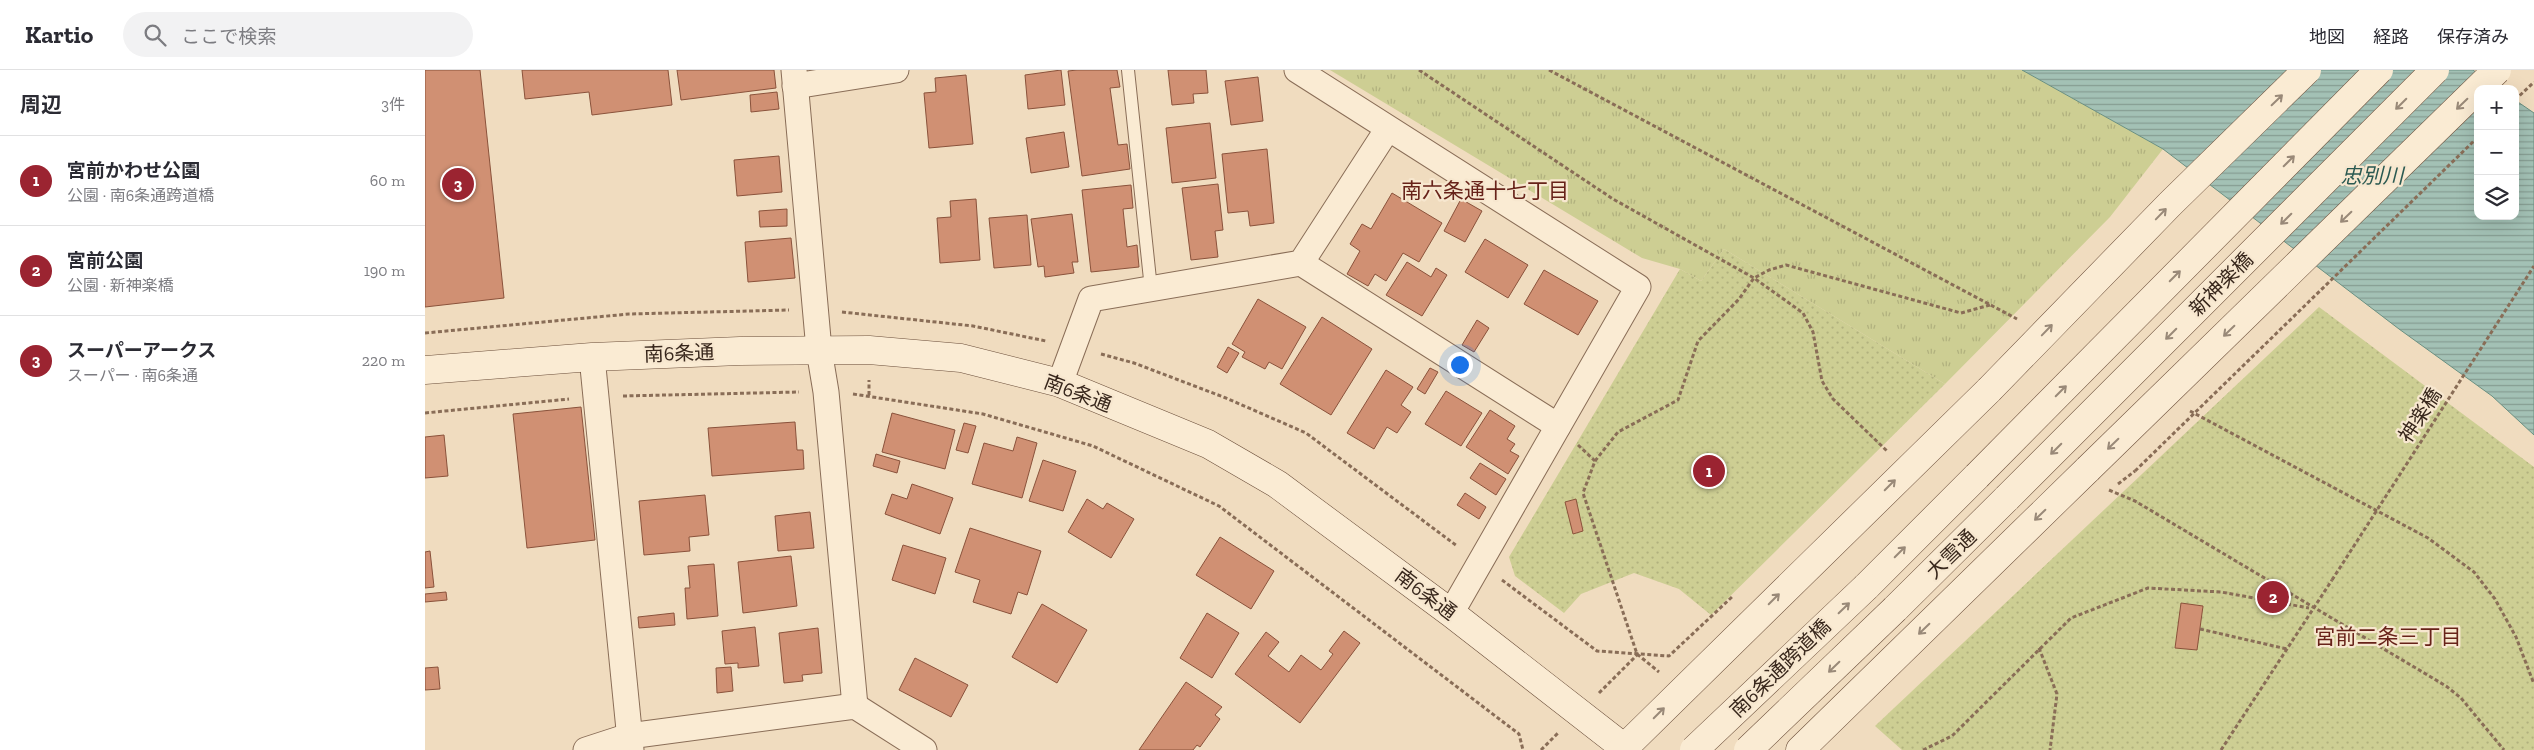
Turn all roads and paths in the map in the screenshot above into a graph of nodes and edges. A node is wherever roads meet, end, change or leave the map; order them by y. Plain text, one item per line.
1 (896, 70) edge
2 (1128, 70) edge
3 (1297, 70) edge
4 (1419, 70) edge
5 (2307, 70) edge
6 (2379, 70) edge
7 (2435, 70) edge
8 (2497, 70) edge
9 (794, 78) edge
10 (2534, 82) edge
11 (2519, 96) edge
12 (1387, 130) junction
13 (2474, 141) edge
14 (1301, 263) junction
15 (2534, 266) edge
16 (1754, 278) junction
17 (1151, 289) junction
18 (1990, 305) dead end
19 (819, 350) junction
20 (592, 357) junction
21 (425, 370) edge
22 (1059, 383) junction
23 (826, 392) junction
24 (596, 397) junction
25 (425, 413) edge
26 (1558, 426) junction
27 (1889, 452) dead end
28 (1595, 461) junction
29 (2135, 471) dead end
30 (1977, 476) joint
31 (2109, 490) dead end
32 (2007, 498) joint
33 (1866, 587) joint
34 (2312, 608) junction
35 (1895, 609) joint
36 (1451, 612) junction
37 (2200, 629) dead end
38 (2039, 648) junction
39 (2287, 649) junction
40 (1597, 652) dead end
41 (1637, 654) junction
42 (1669, 656) dead end
43 (855, 706) junction
44 (630, 743) edge
45 (1624, 749) edge
46 (586, 750) edge
47 (924, 750) edge
48 (1523, 750) edge
49 (1694, 750) edge
50 (1748, 750) edge
51 (1800, 750) edge
52 (1923, 750) edge
53 (2050, 750) edge
54 (2221, 750) edge
55 (2504, 750) edge

1 - 9 street
2 - 17 lane
3 - 12 street
4 - 16 path
45 -> 5 main road, bridge
30 -> 6 main road, 新神楽橋, bridge
7 -> 32 main road, 新神楽橋, bridge
8 -> 51 main road, bridge
9 - 19 street
10 - 11 path
12 - 14 street
12 - 26 street
13 - 29 path, bridge
14 - 17 street
14 - 26 street
15 - 34 path, 神楽橋, bridge
16 - 18 path
16 - 27 path
16 - 28 path
17 - 22 street
19 - 20 main road, 南6条通
19 - 22 main road, 南6条通
19 - 23 street
20 - 21 main road, 南6条通
20 - 24 street
22 - 36 main road, 南6条通
23 - 24 path
23 - 43 street
23 - 48 path
24 - 25 path
24 - 44 street
26 - 28 path
26 - 36 street
28 - 41 path
33 -> 30 main road, 大雪通
31 - 34 path
32 - 35 main road, 大雪通
49 -> 33 main road, 南6条通跨道橋, bridge
34 - 38 path
34 - 39 path, 神楽橋
34 - 55 path
35 -> 50 main road, 南6条通跨道橋, bridge
36 - 45 main road, 南6条通
37 - 39 path
38 - 52 path
38 - 53 path
39 - 54 path, 神楽橋
40 - 41 path
41 - 42 path
43 - 44 street
43 - 47 street
44 - 46 street

